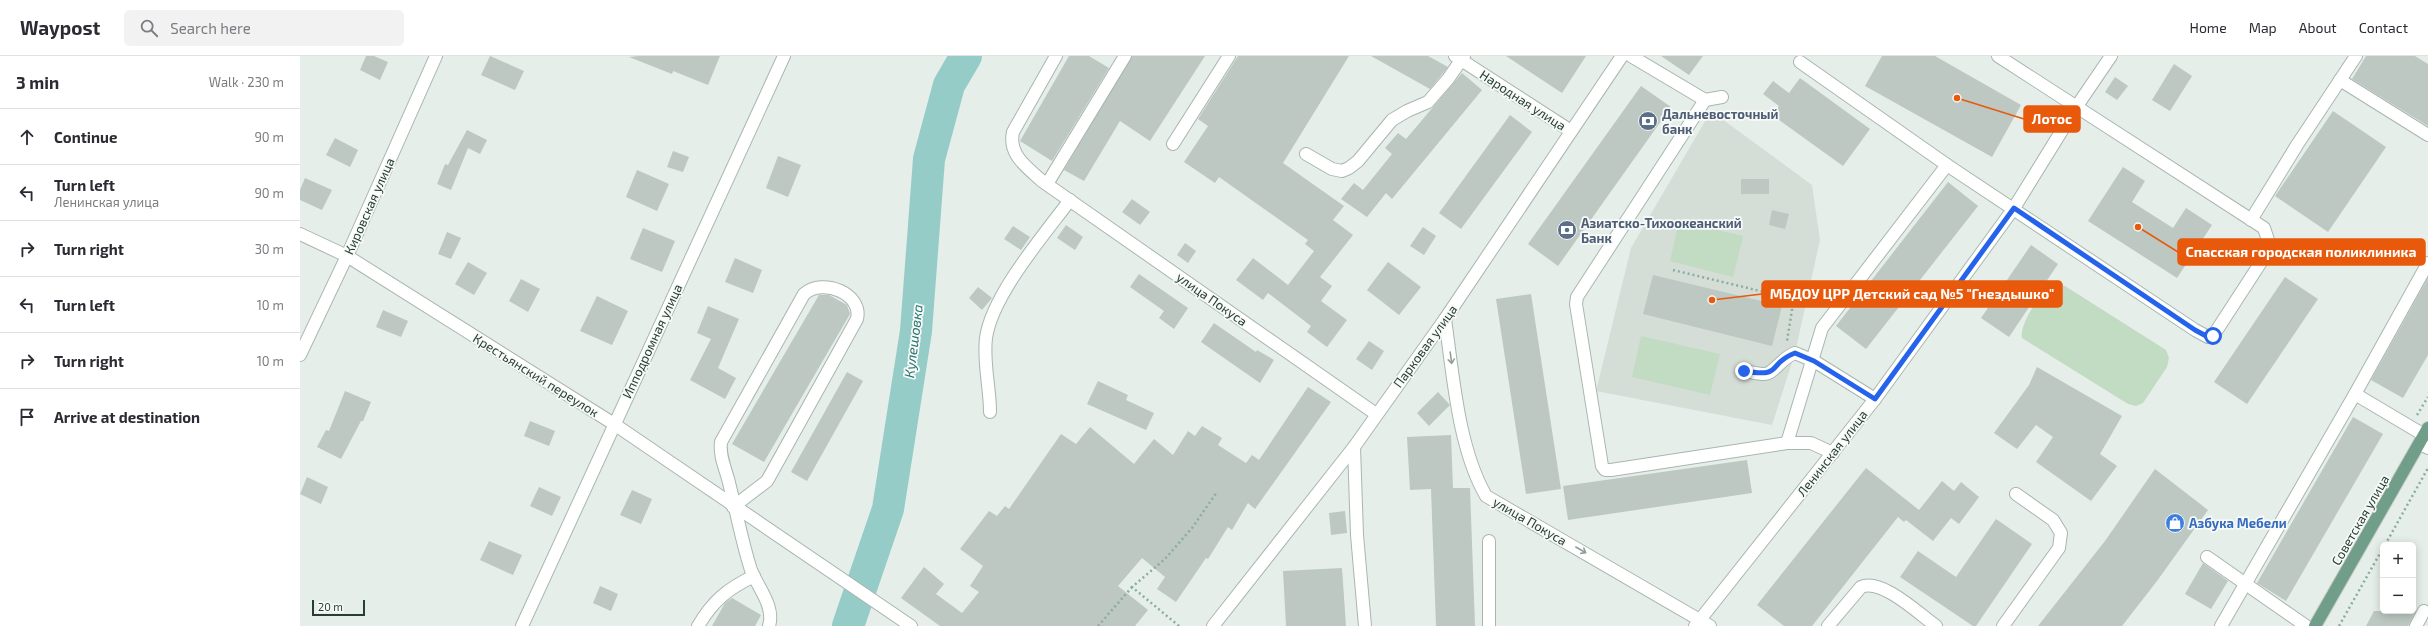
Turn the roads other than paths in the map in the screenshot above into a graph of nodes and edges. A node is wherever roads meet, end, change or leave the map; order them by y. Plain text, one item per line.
1 (436, 56) edge
2 (782, 56) edge
3 (1056, 56) edge
4 (1125, 56) edge
5 (1229, 56) edge
6 (1622, 56) edge
7 (1631, 56) edge
8 (1998, 56) edge
9 (2111, 56) edge
10 (2356, 56) edge
11 (1460, 57) edge
12 (1800, 62) dead end
13 (2340, 80) junction
14 (1722, 97) dead end
15 (1705, 100) junction
16 (2077, 106) junction
17 (1571, 131) junction
18 (2428, 135) edge
19 (1173, 144) dead end
20 (1306, 154) dead end
21 (1947, 166) junction
22 (1047, 184) junction
23 (1070, 200) junction
24 (2014, 208) junction
25 (2251, 220) junction
26 (300, 234) edge
27 (347, 256) junction
28 (2428, 263) edge
29 (1445, 319) junction
30 (300, 355) edge
31 (1814, 361) junction
32 (1744, 371) dead end
33 (2355, 394) junction
34 (1875, 399) junction
35 (990, 412) dead end
36 (1376, 414) junction
37 (614, 424) junction
38 (2425, 439) edge
39 (1787, 443) junction
40 (1354, 448) junction
41 (1833, 452) junction
42 (2016, 494) dead end
43 (734, 507) junction
44 (1489, 542) dead end
45 (2207, 558) dead end
46 (754, 576) junction
47 (2246, 583) junction
48 (2424, 611) dead end
49 (908, 624) edge
50 (1702, 624) edge
51 (522, 626) edge
52 (698, 626) edge
53 (769, 626) edge
54 (1213, 626) edge
55 (1365, 626) edge
56 (1489, 626) edge
57 (1828, 626) edge
58 (1936, 626) edge
59 (2003, 626) edge
60 (2221, 626) edge
61 (2306, 626) edge
62 (2315, 626) edge
63 (2416, 626) edge

1 - 27 street, Кировская улица
2 - 37 street, Ипподромная улица
3 - 22 street, улица Покуса
4 - 22 street
5 - 19 street
6 - 17 street, Парковая улица
7 - 15 street
8 - 16 street
9 - 16 street, Ленинская улица
10 - 13 street
11 - 17 street, Народная улица
11 - 20 street
12 - 21 street
13 - 18 street
13 - 25 street
14 - 15 street
15 - 39 street
16 - 24 street, Ленинская улица
16 - 25 street
17 - 29 street, Парковая улица
21 - 24 street
21 - 31 street
22 - 23 street, улица Покуса
23 - 35 street
23 - 36 street, улица Покуса
24 - 25 street
24 - 34 street, Ленинская улица
26 - 27 street, Крестьянский переулок
27 - 30 street, Кировская улица
27 - 37 street, Крестьянский переулок
28 - 33 street
29 - 36 street, Парковая улица
29 -> 50 street, улица Покуса
31 - 32 street
31 - 34 street
31 - 39 street
33 - 38 street
33 - 47 street
34 - 41 street, Ленинская улица
36 - 40 street, Парковая улица
37 - 43 street, Крестьянский переулок
37 - 51 street, Ипподромная улица
38 - 62 main road, Советская улица
39 - 41 street
40 - 54 street, Парковая улица
40 - 55 street
41 - 50 street, Ленинская улица
42 - 59 street
43 - 43 street
43 - 46 street
43 - 49 street, Крестьянский переулок
44 - 56 street
45 - 47 street
46 - 52 street
46 - 53 street
47 - 60 street
47 - 61 street
48 - 63 street
57 - 58 street

